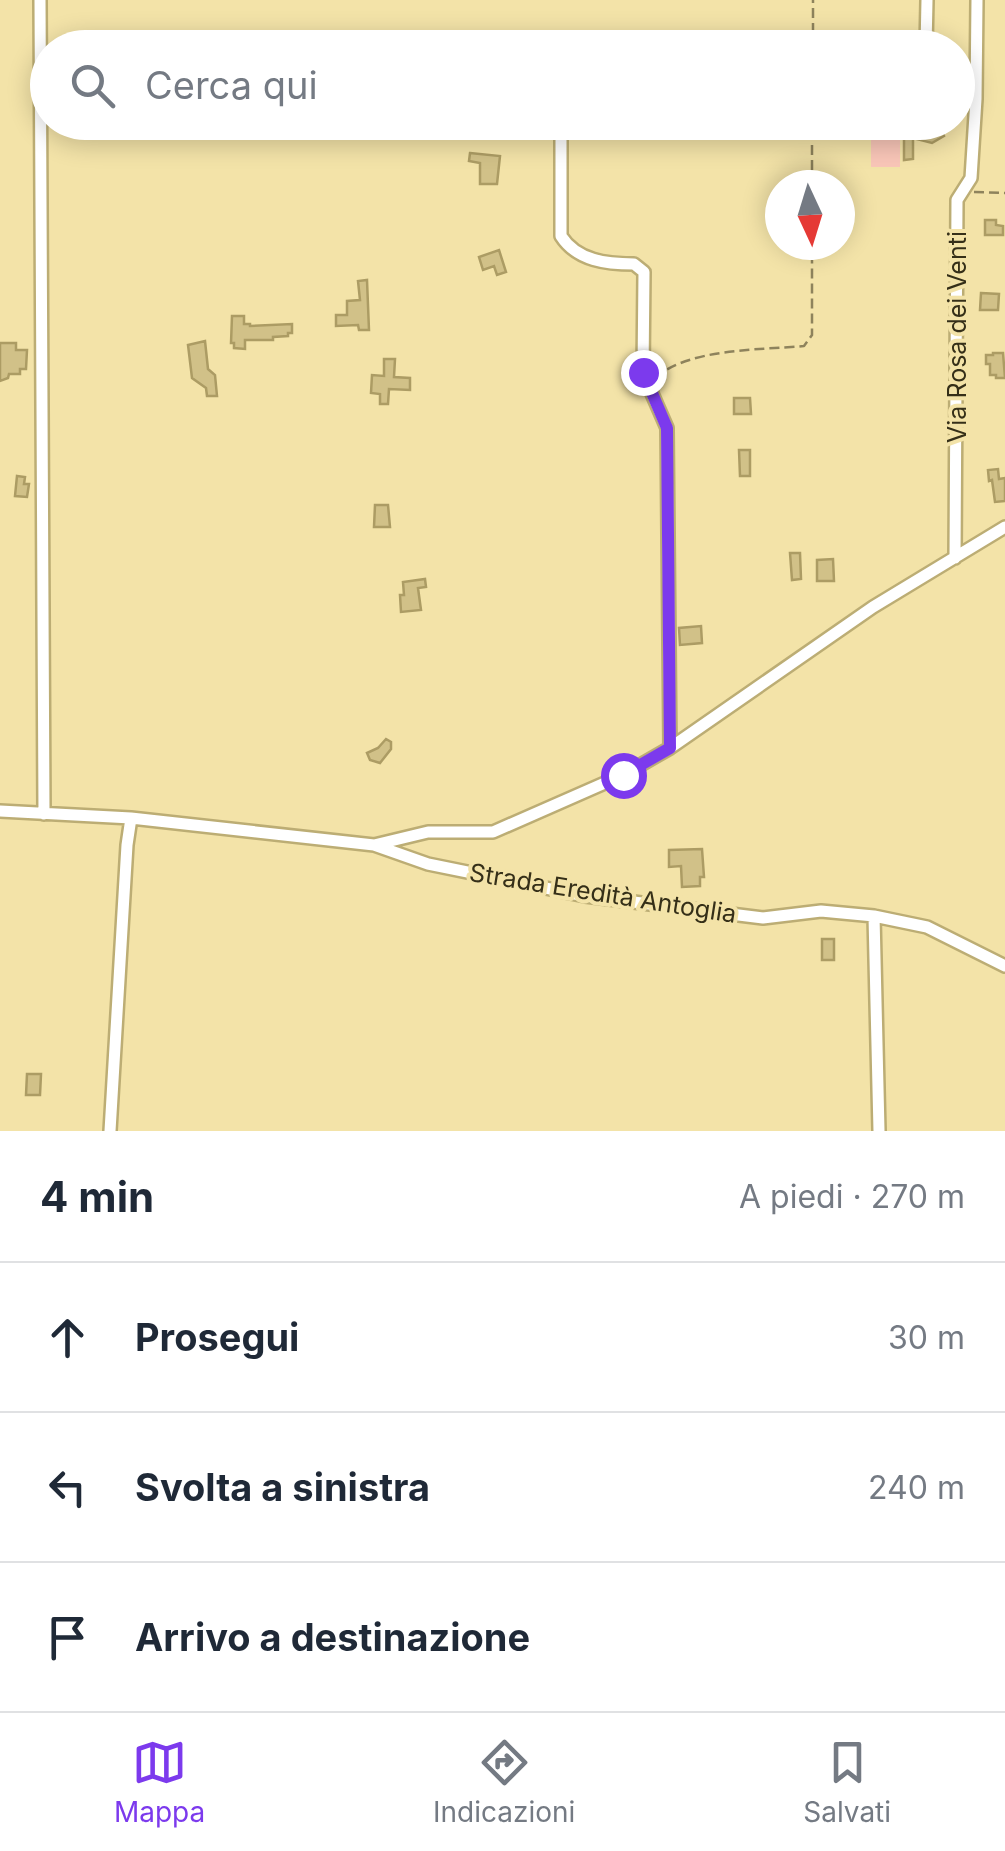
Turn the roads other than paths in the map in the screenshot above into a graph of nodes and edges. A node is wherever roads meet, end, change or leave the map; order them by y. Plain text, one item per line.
1 (40, 0) edge
2 (926, 0) edge
3 (978, 0) edge
4 (40, 30) edge
5 (926, 30) edge
6 (976, 99) joint
7 (975, 115) edge
8 (41, 140) edge
9 (562, 140) edge
10 (973, 140) edge
11 (1005, 527) edge
12 (956, 558) junction
13 (670, 748) junction
14 (0, 811) edge
15 (44, 814) junction
16 (131, 818) junction
17 (374, 845) junction
18 (874, 916) junction
19 (1005, 966) edge
20 (110, 1131) edge
21 (878, 1131) edge

1 - 4 street
2 - 5 street
3 - 6 street, Via Rosa dei Venti
6 - 7 street, Via Rosa dei Venti
8 - 15 street
9 - 13 street
10 - 12 street, Via Rosa dei Venti
11 - 12 street
12 - 13 street
13 - 17 street
14 - 15 street
15 - 16 street
16 - 17 street
16 - 20 street
17 - 18 street, Strada Eredità Antoglia
18 - 19 street, Strada Eredità Antoglia
18 - 21 street

